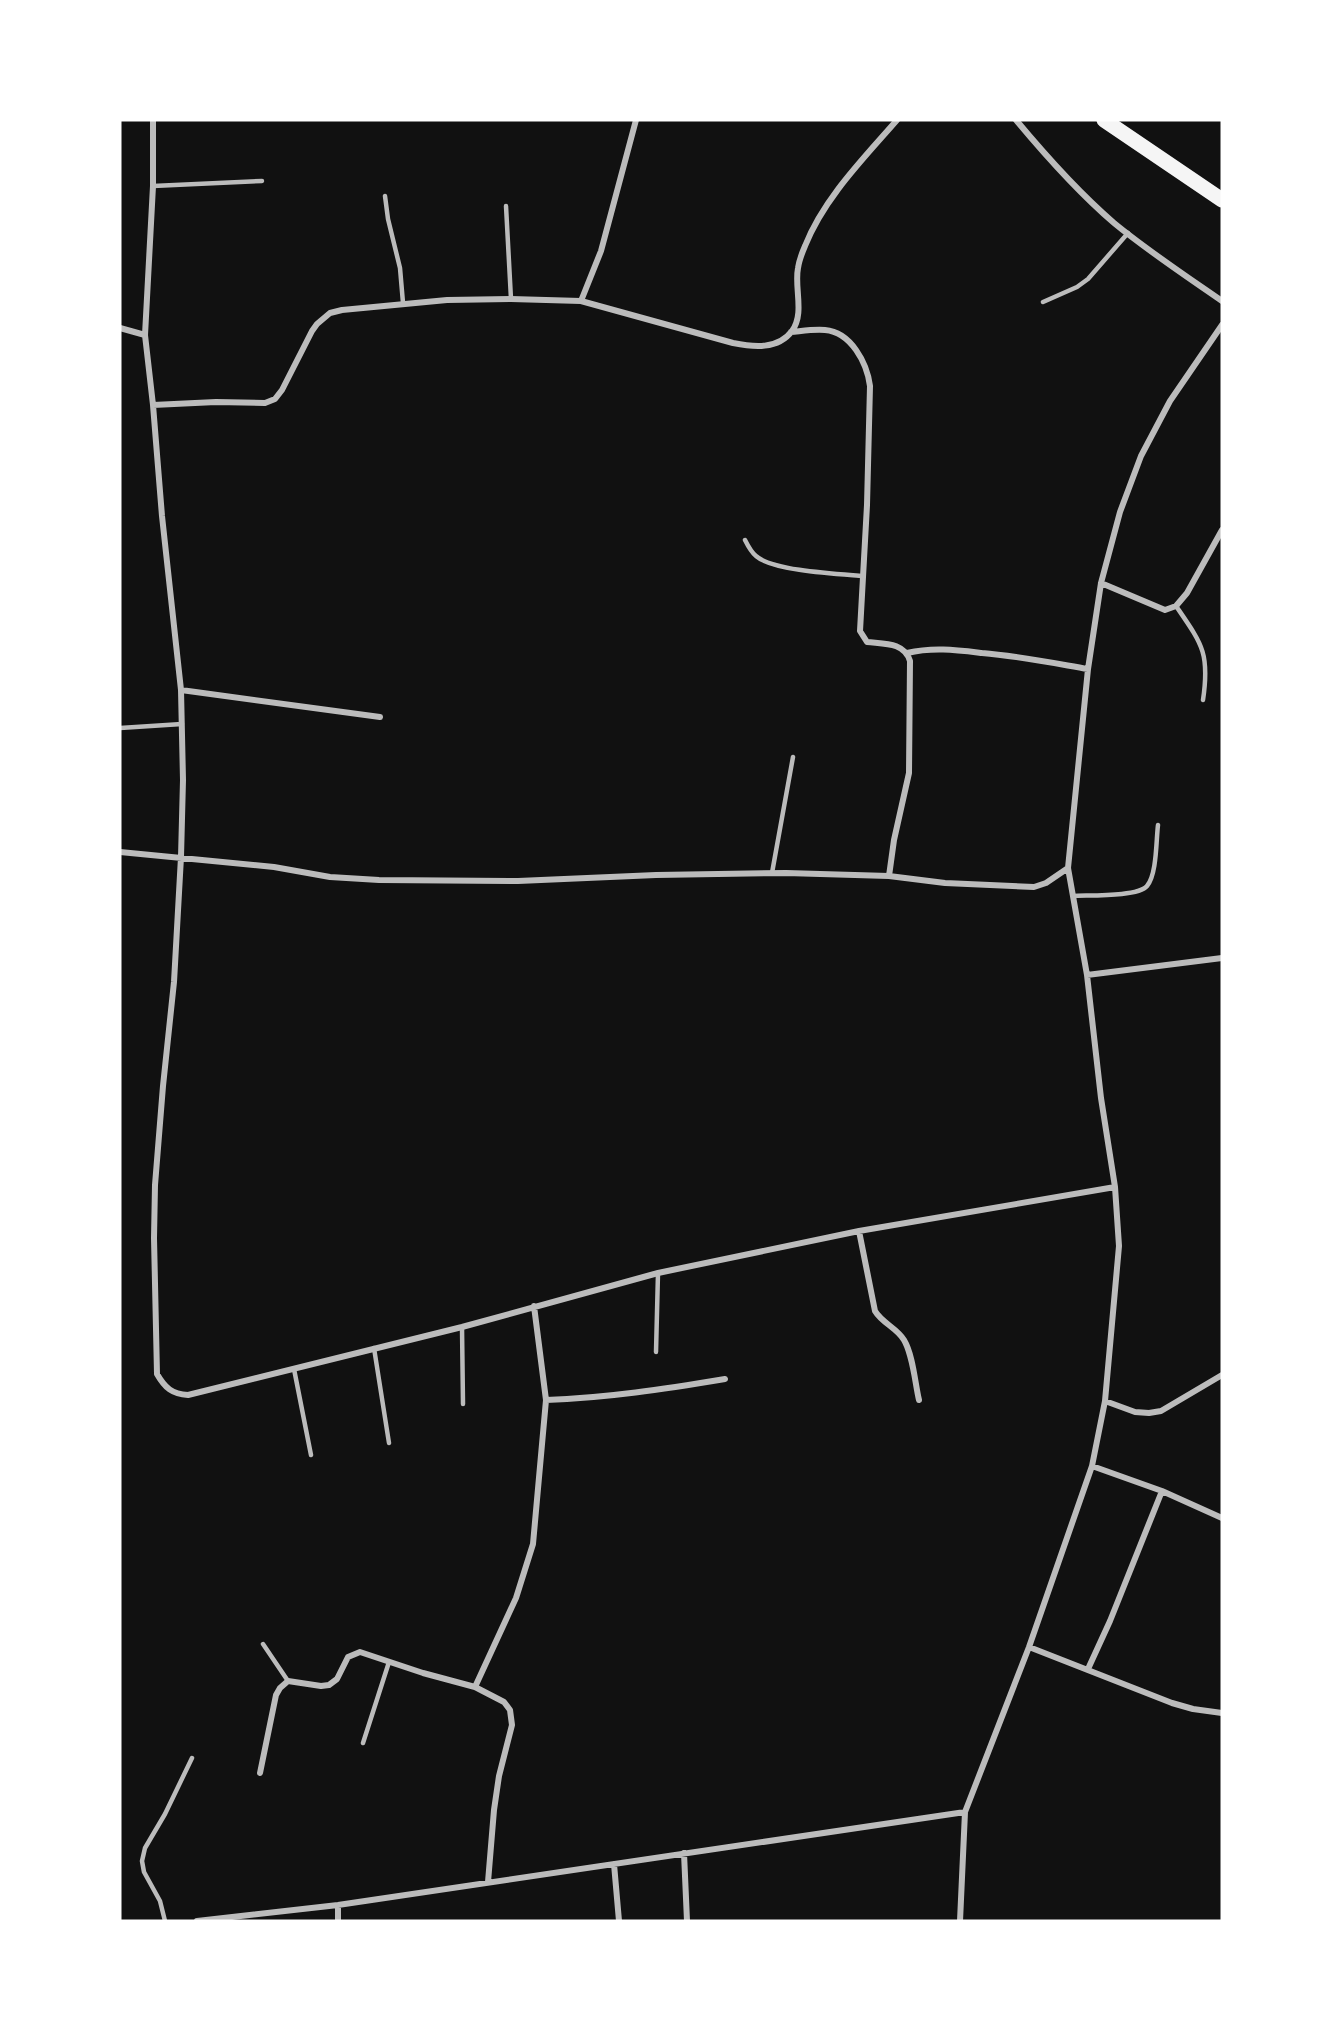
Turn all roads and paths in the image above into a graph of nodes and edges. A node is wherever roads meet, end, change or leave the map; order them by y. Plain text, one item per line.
1 (153, 120) edge
2 (636, 120) edge
3 (897, 120) edge
4 (1016, 120) edge
5 (1104, 120) edge
6 (262, 181) dead end
7 (153, 186) junction
8 (385, 196) dead end
9 (1222, 200) edge
10 (506, 206) dead end
11 (1128, 233) junction
12 (512, 299) junction
13 (1222, 301) edge
14 (582, 302) junction
15 (1043, 302) dead end
16 (403, 303) junction
17 (1222, 325) edge
18 (120, 327) edge
19 (791, 332) junction
20 (145, 335) junction
21 (153, 405) junction
22 (1222, 530) edge
23 (745, 540) dead end
24 (863, 576) junction
25 (1101, 583) junction
26 (1176, 606) junction
27 (908, 653) junction
28 (1088, 669) junction
29 (181, 690) junction
30 (1203, 700) dead end
31 (380, 717) dead end
32 (182, 724) junction
33 (120, 728) edge
34 (793, 757) dead end
35 (1158, 825) dead end
36 (120, 852) edge
37 (181, 857) junction
38 (1068, 868) junction
39 (772, 873) junction
40 (890, 876) junction
41 (1073, 896) junction
42 (1222, 958) edge
43 (1087, 975) junction
44 (1115, 1187) junction
45 (859, 1231) junction
46 (658, 1273) junction
47 (534, 1306) junction
48 (462, 1327) junction
49 (374, 1348) junction
50 (656, 1352) dead end
51 (294, 1369) junction
52 (1222, 1375) edge
53 (725, 1379) dead end
54 (919, 1400) dead end
55 (546, 1401) junction
56 (1105, 1401) junction
57 (463, 1404) dead end
58 (389, 1443) dead end
59 (311, 1455) dead end
60 (1092, 1466) junction
61 (1162, 1491) junction
62 (1222, 1518) edge
63 (263, 1644) dead end
64 (1029, 1647) junction
65 (389, 1662) junction
66 (1088, 1669) junction
67 (288, 1681) junction
68 (475, 1687) junction
69 (1222, 1713) edge
70 (363, 1743) dead end
71 (192, 1758) dead end
72 (260, 1773) dead end
73 (965, 1812) junction
74 (684, 1853) junction
75 (614, 1864) junction
76 (488, 1882) junction
77 (338, 1905) junction
78 (165, 1921) edge
79 (196, 1921) edge
80 (338, 1921) edge
81 (619, 1921) edge
82 (687, 1921) edge
83 (960, 1921) edge

1 - 7 street
2 - 14 street
3 - 19 street
4 - 11 street
5 - 9 main road
6 - 7 lane
7 - 20 street
8 - 16 lane
10 - 12 lane
11 - 13 street
11 - 15 lane
12 - 14 street
12 - 16 street
14 - 19 street
16 - 21 street
17 - 25 street
18 - 20 street
19 - 24 street
20 - 21 street
21 - 29 street
22 - 26 street
23 - 24 lane
24 - 27 street
25 - 26 street
25 - 28 street
26 - 30 lane
27 - 28 street
27 - 40 street
28 - 38 street
29 - 31 street
29 - 32 street
32 - 33 lane
32 - 37 street
34 - 39 lane
35 - 41 lane
36 - 37 street
37 - 39 street
37 - 51 street
38 - 40 street
38 - 41 street
39 - 40 street
41 - 43 street
42 - 43 street
43 - 44 street
44 - 45 street
44 - 56 street
45 - 46 street
45 - 54 street
46 - 47 street
46 - 50 lane
47 - 48 street
47 - 55 street
48 - 49 street
48 - 57 lane
49 - 51 street
49 - 58 lane
51 - 59 lane
52 - 56 street
53 - 55 street
55 - 68 street
56 - 60 street
60 - 61 street
60 - 64 street
61 - 62 street
61 - 66 street
63 - 67 lane
64 - 66 street
64 - 73 street
65 - 67 street
65 - 68 street
65 - 70 lane
66 - 69 street
67 - 72 street
68 - 76 street
71 - 78 lane
73 - 74 street
73 - 83 street
74 - 75 street
74 - 82 street
75 - 76 street
75 - 81 street
76 - 77 street
77 - 79 street
77 - 80 street

